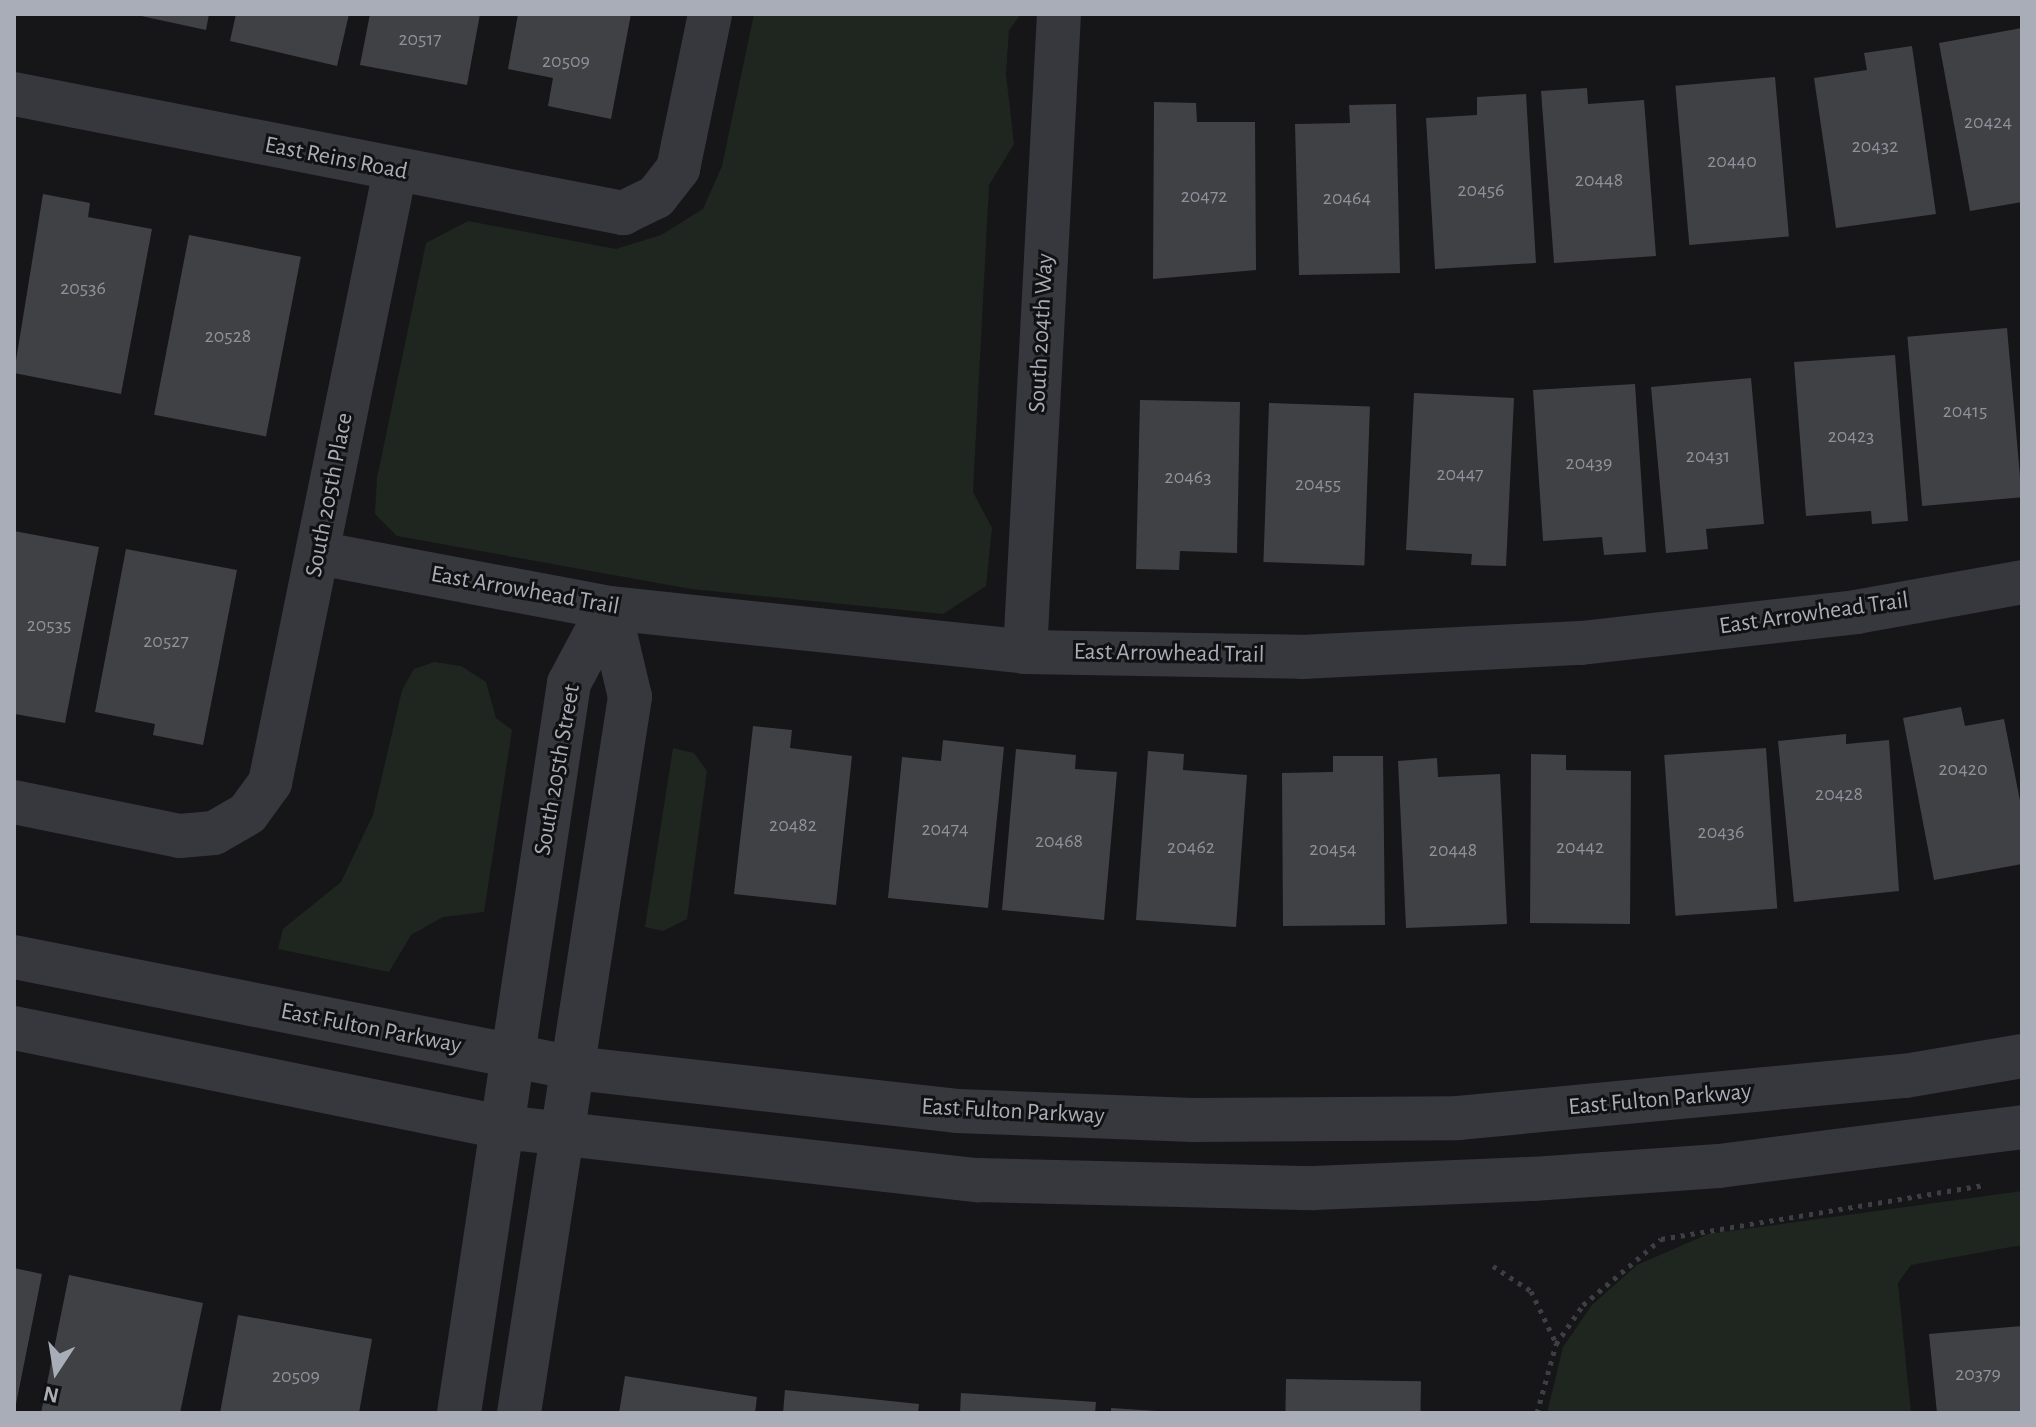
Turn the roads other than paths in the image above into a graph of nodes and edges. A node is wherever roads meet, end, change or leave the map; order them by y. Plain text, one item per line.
1 (710, 14) edge
2 (1059, 14) edge
3 (14, 94) edge
4 (395, 171) junction
5 (318, 553) junction
6 (2022, 582) edge
7 (609, 608) junction
8 (1025, 652) junction
9 (14, 802) edge
10 (14, 957) edge
11 (14, 1028) edge
12 (513, 1056) junction
13 (2022, 1056) edge
14 (574, 1068) junction
15 (502, 1127) junction
16 (2022, 1127) edge
17 (563, 1137) junction
18 (459, 1413) edge
19 (519, 1413) edge

1 - 4 street, East Reins Road
2 - 8 street, South 204th Way
3 - 4 street, East Reins Road
4 - 5 street, South 205th Place
5 - 7 street, East Arrowhead Trail
5 - 9 street, South 205th Place
6 - 8 street, East Arrowhead Trail
7 - 8 street, East Arrowhead Trail
7 - 12 street, South 205th Street
7 - 14 street
10 - 12 street, East Fulton Parkway
11 - 15 street
12 - 14 street, East Fulton Parkway
12 - 15 street, South 205th Street
13 - 14 street, East Fulton Parkway
14 - 17 street
15 - 17 street
15 - 18 street, South 205th Street
16 - 17 street
17 - 19 street

